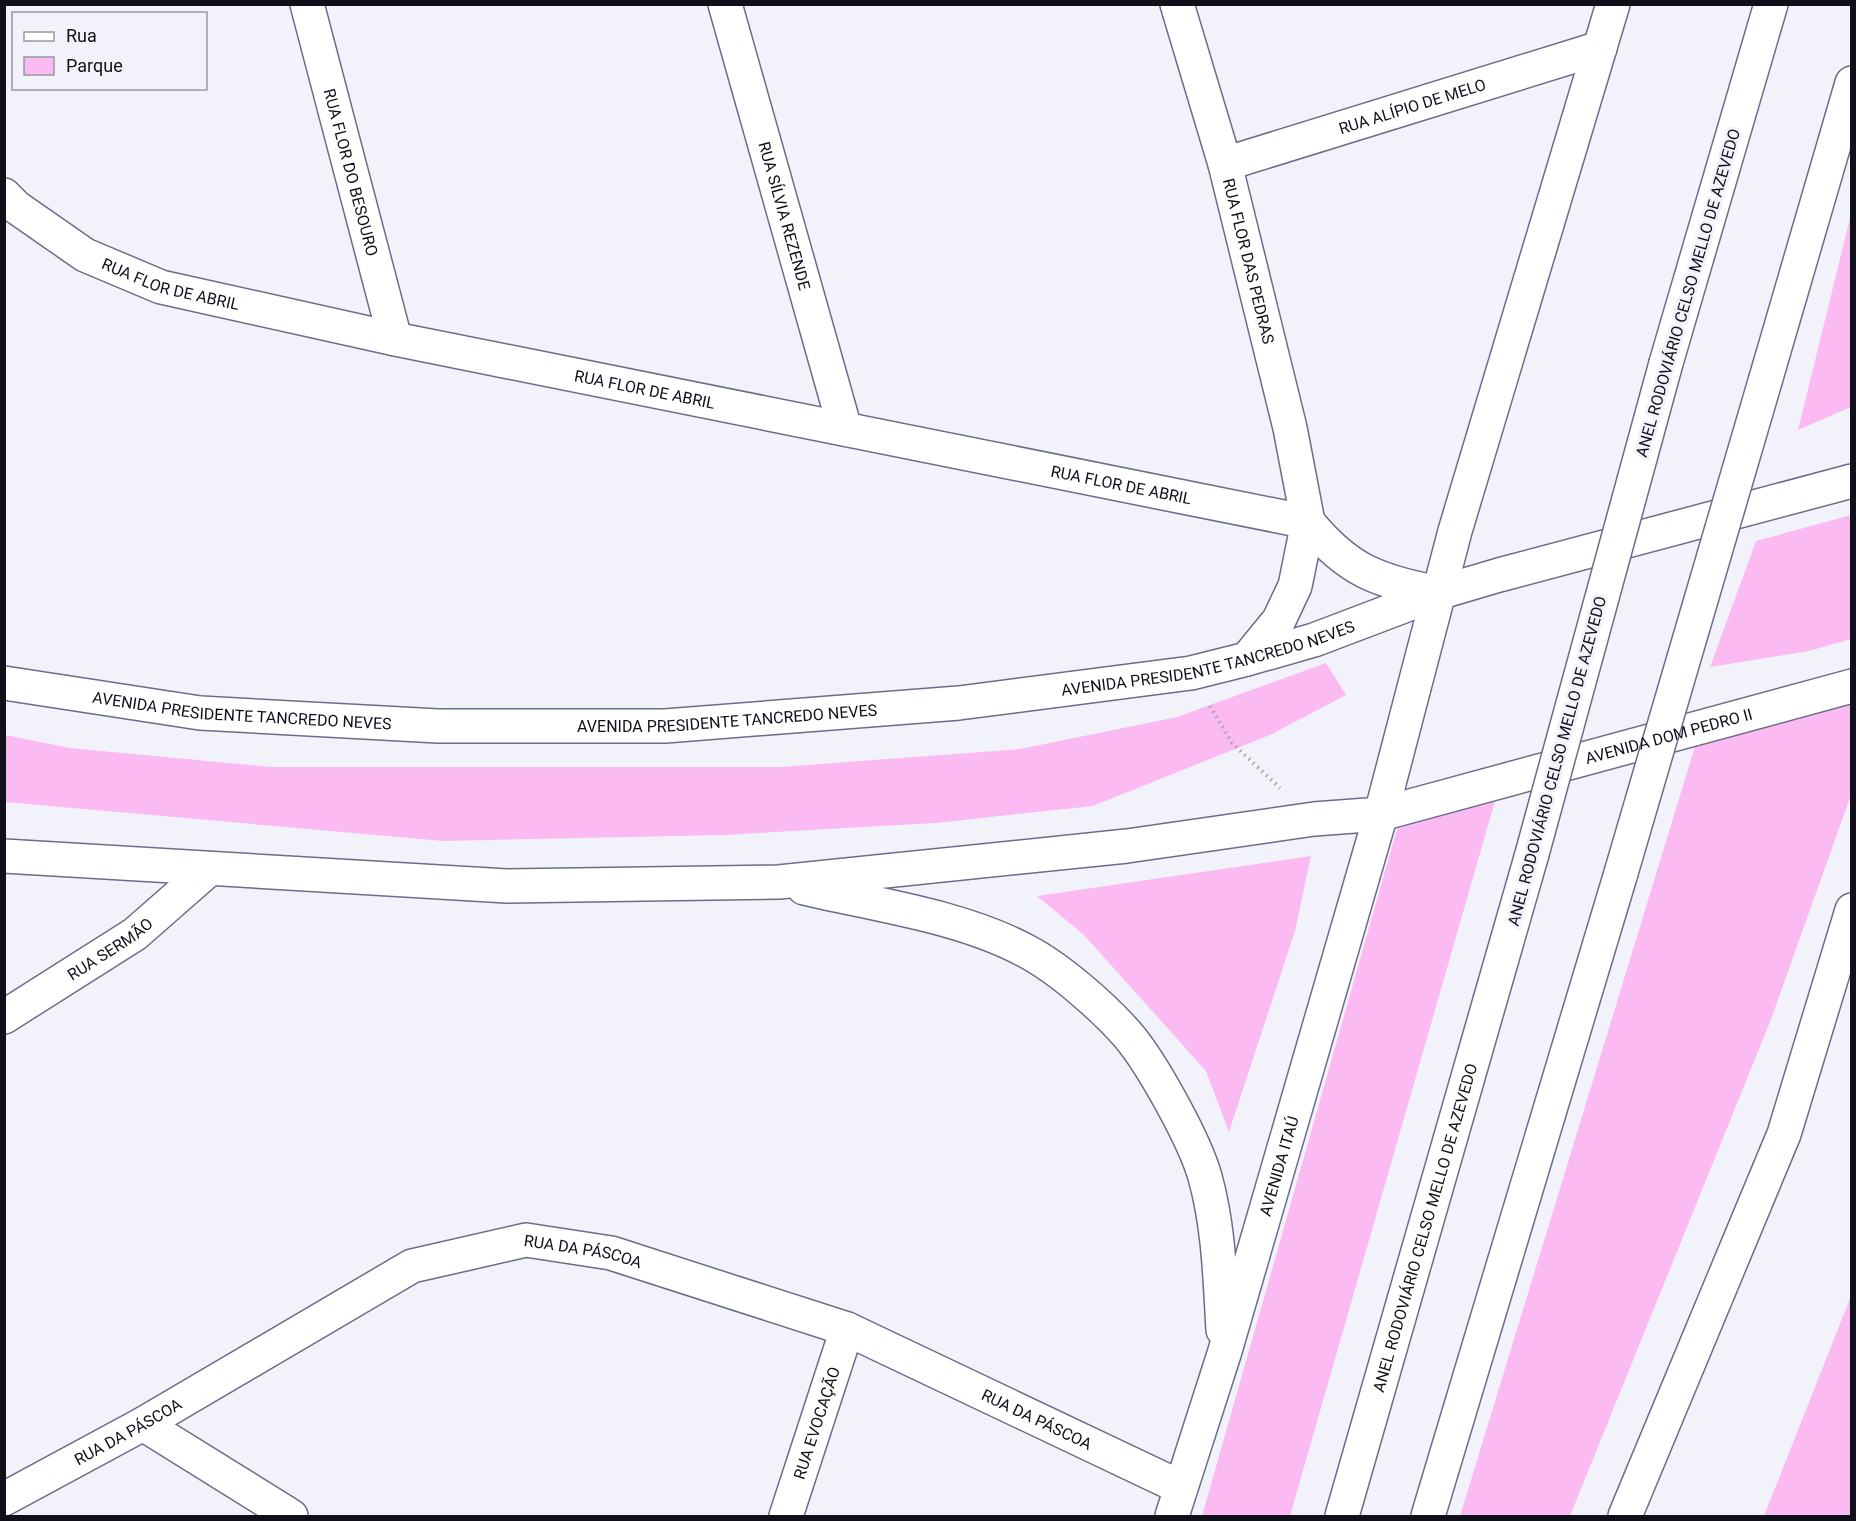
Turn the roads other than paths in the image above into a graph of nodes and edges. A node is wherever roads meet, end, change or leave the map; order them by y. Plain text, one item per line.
1 (308, 4) edge
2 (725, 4) edge
3 (1177, 4) edge
4 (1613, 4) edge
5 (1771, 4) edge
6 (1600, 48) junction
7 (1851, 83) edge
8 (1225, 164) junction
9 (4, 195) edge
10 (395, 339) junction
11 (845, 429) junction
12 (1851, 482) edge
13 (1308, 522) junction
14 (1438, 594) junction
15 (1247, 659) junction
16 (4, 683) edge
17 (1851, 686) edge
18 (1381, 814) junction
19 (4, 856) edge
20 (208, 870) junction
21 (779, 882) junction
22 (1851, 910) edge
23 (4, 1017) edge
24 (847, 1329) junction
25 (1225, 1351) junction
26 (143, 1424) junction
27 (4, 1499) edge
28 (1176, 1502) edge
29 (291, 1516) edge
30 (786, 1516) edge
31 (1342, 1516) edge
32 (1428, 1516) edge
33 (1625, 1516) edge

1 - 10 main road, RUA FLOR DO BESOURO
2 - 11 main road, RUA SÍLVIA REZENDE
3 - 8 main road, RUA FLOR DAS PEDRAS
4 - 6 main road
5 - 31 main road, ANEL RODOVIÁRIO CELSO MELLO DE AZEVEDO, bridge
6 - 8 main road, RUA ALÍPIO DE MELO
6 - 14 main road
7 - 32 main road, bridge
8 - 13 main road, RUA FLOR DAS PEDRAS
9 - 10 main road, RUA FLOR DE ABRIL
10 - 11 main road, RUA FLOR DE ABRIL
11 - 13 main road, RUA FLOR DE ABRIL
12 - 14 main road
13 - 14 main road, RUA FLOR DAS PEDRAS
13 - 15 main road, RUA FLOR DAS PEDRAS
14 - 15 main road, AVENIDA PRESIDENTE TANCREDO NEVES
14 - 18 main road
15 - 16 main road, AVENIDA PRESIDENTE TANCREDO NEVES
17 - 18 main road, AVENIDA DOM PEDRO II
18 - 21 main road
18 - 25 main road, AVENIDA ITAÚ
19 - 20 main road
20 - 21 main road
20 - 23 main road, RUA SERMÃO
21 - 25 main road
22 - 33 main road
24 - 26 main road, RUA DA PÁSCOA
24 - 28 main road, RUA DA PÁSCOA
24 - 30 main road, RUA EVOCAÇÃO
25 - 28 main road, AVENIDA ITAÚ
26 - 27 main road, RUA DA PÁSCOA
26 - 29 main road

